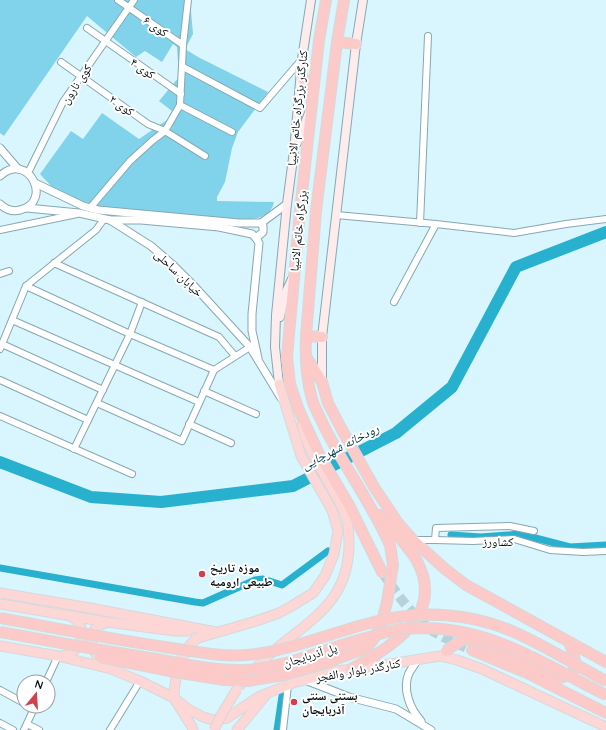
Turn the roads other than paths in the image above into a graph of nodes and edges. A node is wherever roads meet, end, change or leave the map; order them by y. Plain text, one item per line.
1 (118, 0) edge
2 (134, 0) edge
3 (311, 0) edge
4 (326, 0) edge
5 (344, 0) edge
6 (363, 0) edge
7 (186, 1) edge
8 (129, 8) junction
9 (87, 28) dead end
10 (428, 36) dead end
11 (105, 41) junction
12 (337, 42) junction
13 (356, 44) junction
14 (183, 45) junction
15 (302, 59) junction
16 (61, 62) dead end
17 (183, 67) junction
18 (300, 70) junction
19 (80, 76) junction
20 (181, 94) junction
21 (312, 103) junction
22 (180, 105) junction
23 (165, 131) junction
24 (232, 132) dead end
25 (0, 148) edge
26 (294, 151) junction
27 (205, 156) dead end
28 (18, 169) junction
29 (28, 173) junction
30 (0, 176) edge
31 (35, 183) junction
32 (0, 204) edge
33 (286, 204) junction
34 (27, 208) junction
35 (90, 208) junction
36 (13, 211) junction
37 (79, 213) junction
38 (0, 214) edge
39 (336, 215) junction
40 (107, 219) junction
41 (606, 219) edge
42 (141, 220) junction
43 (261, 223) junction
44 (420, 223) junction
45 (436, 224) junction
46 (0, 230) edge
47 (138, 237) junction
48 (256, 238) junction
49 (54, 263) junction
50 (9, 271) dead end
51 (0, 274) edge
52 (293, 277) junction
53 (26, 286) junction
54 (142, 302) junction
55 (394, 302) dead end
56 (12, 320) junction
57 (130, 334) junction
58 (306, 336) junction
59 (322, 337) junction
60 (1, 346) edge
61 (250, 347) junction
62 (275, 347) junction
63 (235, 356) junction
64 (306, 357) junction
65 (260, 363) junction
66 (115, 365) junction
67 (214, 370) junction
68 (0, 380) edge
69 (322, 382) junction
70 (279, 384) joint
71 (103, 390) junction
72 (204, 391) junction
73 (199, 402) junction
74 (97, 403) junction
75 (286, 406) junction
76 (300, 413) junction
77 (256, 414) dead end
78 (0, 416) edge
79 (88, 420) junction
80 (189, 424) junction
81 (231, 443) dead end
82 (74, 449) junction
83 (313, 450) junction
84 (132, 474) dead end
85 (363, 493) junction
86 (346, 510) junction
87 (333, 514) junction
88 (534, 531) dead end
89 (413, 540) junction
90 (435, 540) junction
91 (606, 551) edge
92 (382, 572) tunnel mouth
93 (0, 593) edge
94 (0, 604) edge
95 (68, 615) junction
96 (0, 618) edge
97 (107, 622) junction
98 (0, 632) edge
99 (217, 632) junction
100 (46, 640) junction
101 (569, 642) junction
102 (0, 646) edge
103 (472, 650) tunnel mouth
104 (443, 653) junction
105 (58, 656) junction
106 (418, 659) junction
107 (606, 662) edge
108 (111, 669) junction
109 (351, 669) junction
110 (50, 674) edge
111 (305, 680) junction
112 (140, 681) junction
113 (606, 681) edge
114 (288, 685) junction
115 (0, 690) edge
116 (269, 692) junction
117 (606, 696) edge
118 (174, 698) junction
119 (16, 699) edge
120 (606, 713) edge
121 (30, 714) edge
122 (0, 723) edge
123 (425, 725) junction
124 (25, 727) edge
125 (606, 727) edge
126 (13, 730) edge
127 (39, 730) edge
128 (110, 730) edge
129 (193, 730) edge
130 (214, 730) edge
131 (237, 730) edge
132 (283, 730) edge
133 (431, 730) edge

1 - 8 street, کوی ۶
2 - 8 street, کوی نارون
3 - 15 main road, کنارگذر بزرگراه خاتم الانبیا
4 - 21 highway, بزرگراه خاتم الانبیا
5 - 12 highway, بزرگراه خاتم الانبیا
6 - 13 main road
7 - 14 street
8 - 11 street, کوی نارون
8 - 14 street, کوی ۶
9 - 11 street, کوی ۴
10 - 44 street
11 - 19 street, کوی نارون
11 - 20 street, کوی ۴
12 - 13 highway
12 - 58 highway, بزرگراه خاتم الانبیا
13 - 39 main road
14 - 17 street
15 - 17 street
15 - 18 main road, کنارگذر بزرگراه خاتم الانبیا
16 - 19 street, کوی ۲
17 - 20 street
18 - 21 highway
18 - 26 main road, کنارگذر بزرگراه خاتم الانبیا
19 - 23 street, کوی ۲
19 - 29 street, کوی نارون
20 - 22 street
21 - 26 main road
21 - 52 highway, بزرگراه خاتم الانبیا
22 - 23 street
22 - 24 street
23 - 27 street, کوی ۲
23 - 35 street
25 - 28 street
26 - 33 main road, کنارگذر بزرگراه خاتم الانبیا
28 - 29 street
28 - 30 street
29 - 31 street
31 - 34 street
31 - 35 street
32 - 36 street
33 - 43 street
33 - 62 main road, کنارگذر بزرگراه خاتم الانبیا
34 - 36 street, خیابان ساحلی
34 - 37 street, خیابان ساحلی
35 - 43 street
36 - 38 street
37 - 40 street, خیابان ساحلی
37 - 46 street
39 - 44 street
39 - 59 main road
40 - 42 street
40 - 47 street, خیابان ساحلی
40 - 49 street
41 - 45 street
42 - 47 street
42 - 48 street
43 - 48 street
44 - 45 street
45 - 55 street
47 - 61 street, خیابان ساحلی
48 - 65 street
49 - 53 street
49 - 54 street
50 - 51 street
52 - 62 main road
52 - 76 highway, بزرگراه خاتم الانبیا
53 - 56 street
53 - 57 street
54 - 57 street
54 - 63 street
56 - 60 street
56 - 66 street
57 - 66 street
57 - 67 street
58 - 59 highway
58 - 64 highway, بزرگراه خاتم الانبیا
59 - 69 main road
60 - 71 street
61 - 63 street
61 - 65 street, خیابان ساحلی
62 - 70 main road, کنارگذر بزرگراه خاتم الانبیا
63 - 67 street
64 - 69 highway
64 - 85 highway, بزرگراه خاتم الانبیا
65 - 75 street, خیابان ساحلی
66 - 71 street
66 - 73 street
67 - 72 street
68 - 79 street
69 - 89 highway
70 - 75 main road
71 - 74 street
72 - 73 street
72 - 77 street
73 - 80 street
74 - 79 street
74 - 80 street
75 - 87 main road
76 - 83 highway, بزرگراه خاتم الانبیا
76 - 83 main road
78 - 82 street
79 - 82 street
80 - 81 street
82 - 84 street
83 - 86 highway, بزرگراه خاتم الانبیا
83 - 87 main road
85 - 100 highway, bridge
85 - 109 highway
86 - 92 highway, بزرگراه خاتم الانبیا
86 - 130 main road, bridge
87 - 99 main road
88 - 90 street
89 - 90 street, کشاورز
89 - 101 highway
90 - 91 street, کشاورز
93 - 99 main road
94 - 95 main road
95 - 97 main road
95 - 105 main road
96 - 113 highway, پل آذربایجان, bridge
97 - 99 main road
97 - 108 main road
98 - 100 highway, پل آذربایجان, bridge
99 - 118 main road
100 - 117 highway, پل آذربایجان, bridge
101 - 104 highway, bridge
101 - 107 highway
102 - 105 main road, کنارگذر بلوار والفجر
103 - 120 highway
104 - 106 main road, کنارگذر بلوار والفجر
104 - 125 main road, کنارگذر بلوار والفجر
105 - 108 main road, کنارگذر بلوار والفجر
105 - 110 street
106 - 109 main road, کنارگذر بلوار والفجر
106 - 123 street
108 - 112 main road, کنارگذر بلوار والفجر
109 - 111 main road, کنارگذر بلوار والفجر
111 - 114 main road, کنارگذر بلوار والفجر
111 - 123 street
112 - 118 main road, کنارگذر بلوار والفجر
112 - 128 street
114 - 116 main road, کنارگذر بلوار والفجر
114 - 132 street
115 - 119 street
116 - 118 main road, کنارگذر بلوار والفجر
116 - 131 main road
118 - 129 main road
121 - 124 street
122 - 126 street
123 - 133 street
124 - 127 street

